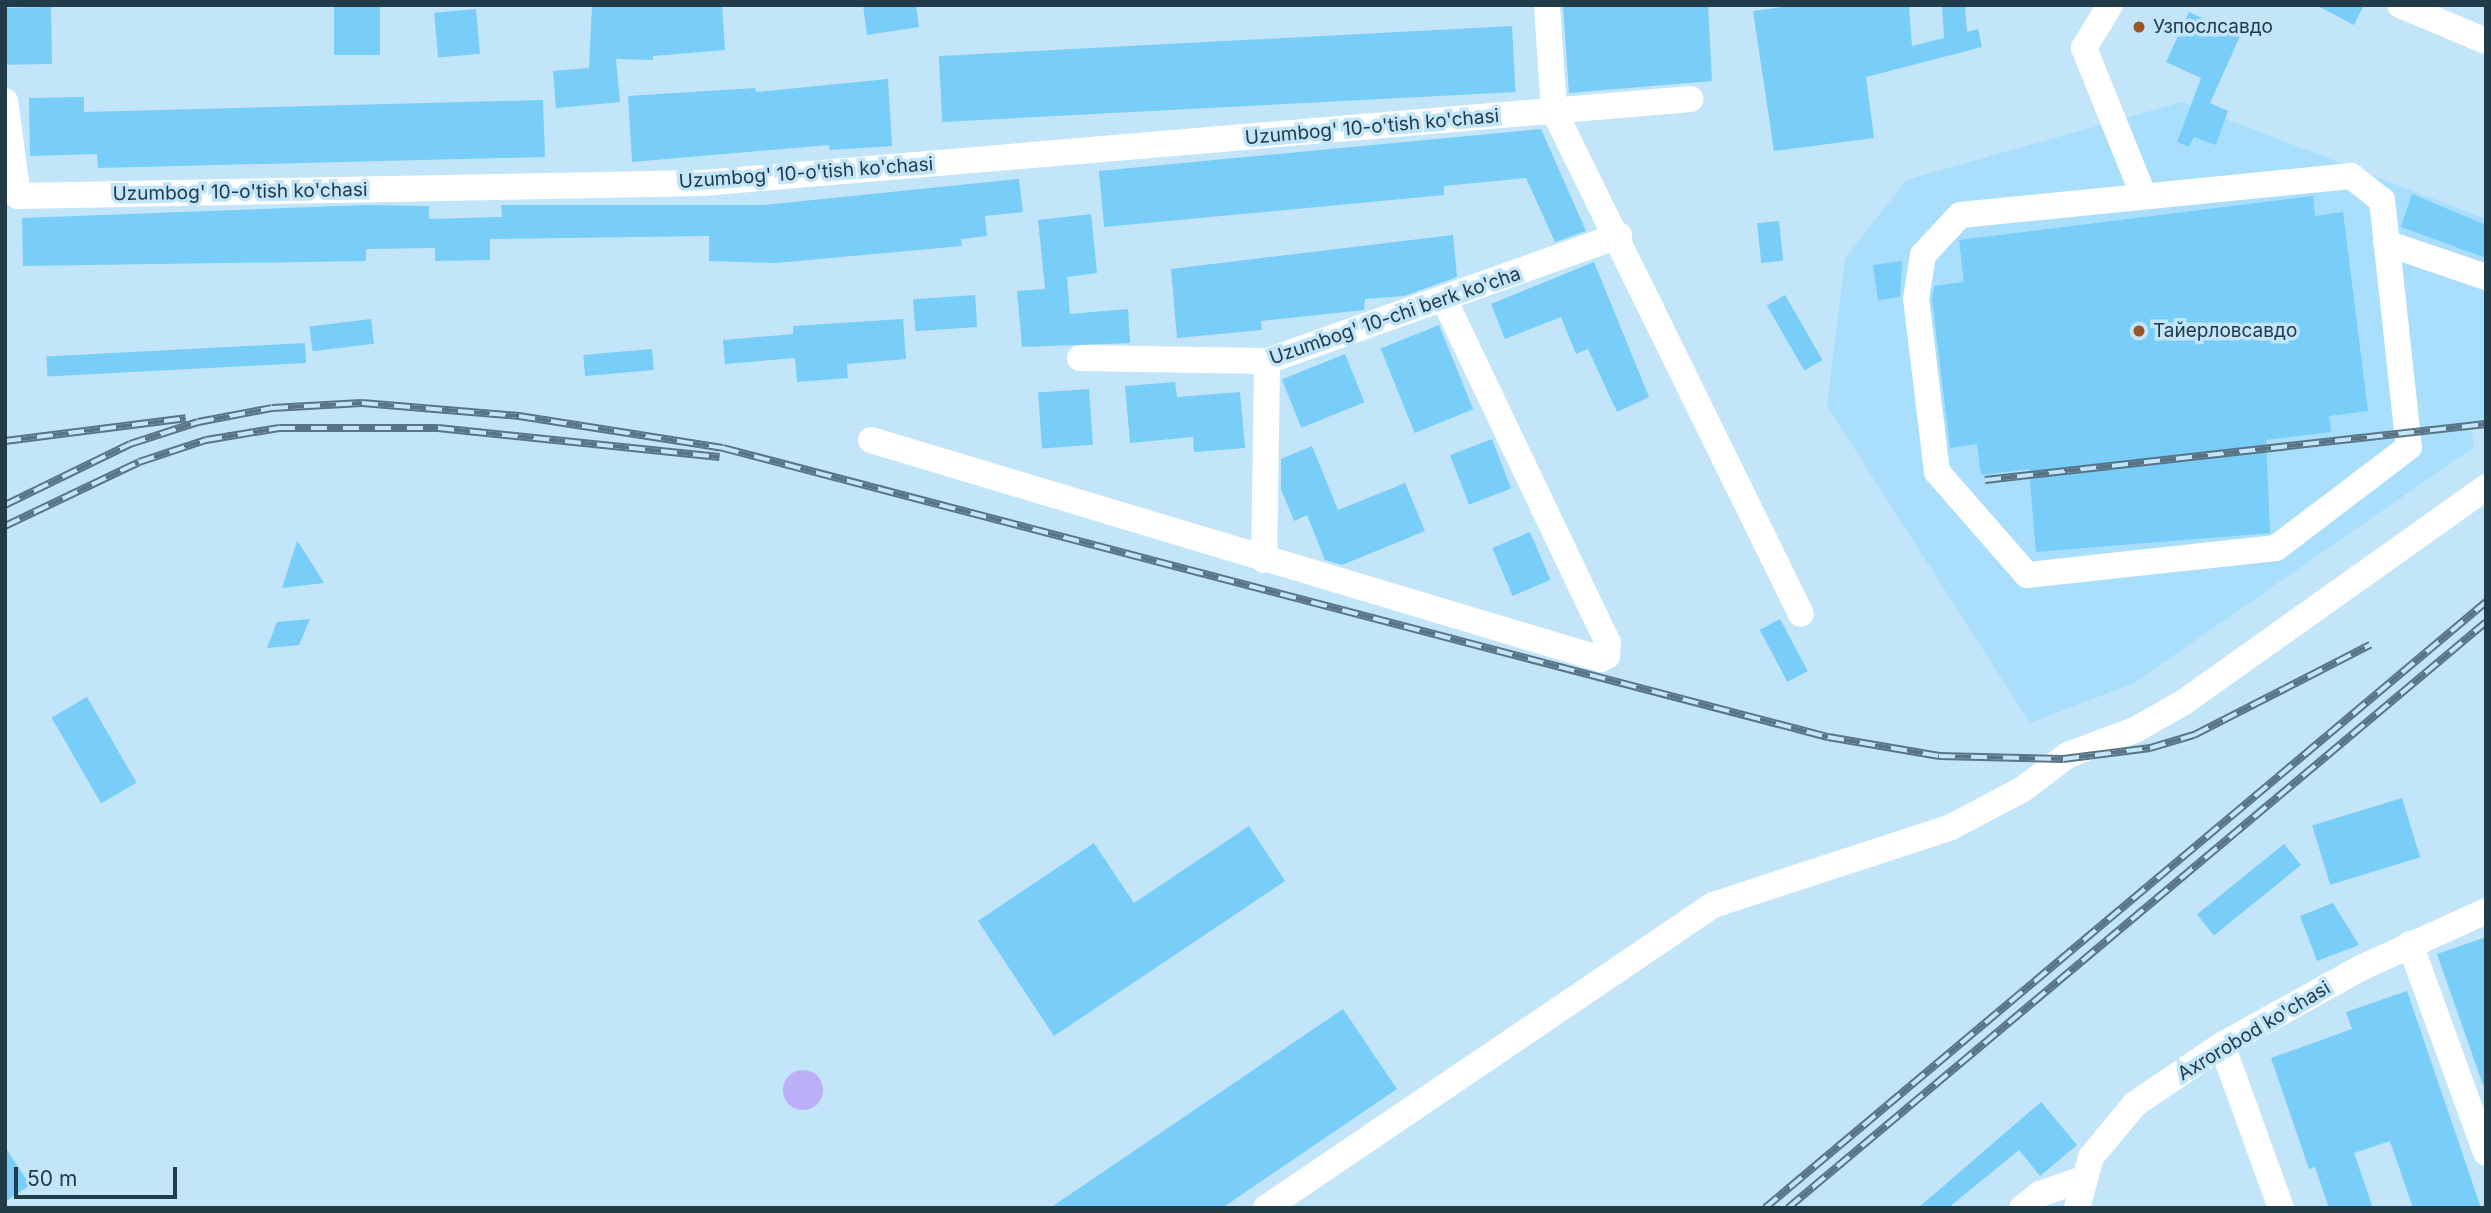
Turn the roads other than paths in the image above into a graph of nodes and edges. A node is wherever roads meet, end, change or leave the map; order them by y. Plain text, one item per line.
1 (1547, 5) edge
2 (2110, 5) edge
3 (2400, 5) edge
4 (2486, 41) edge
5 (1690, 99) dead end
6 (5, 101) edge
7 (1554, 111) junction
8 (2143, 194) junction
9 (1619, 236) junction
10 (2386, 243) junction
11 (2486, 276) edge
12 (1445, 302) junction
13 (1080, 358) dead end
14 (1267, 361) junction
15 (871, 440) dead end
16 (2486, 487) edge
17 (1264, 560) junction
18 (1801, 614) dead end
19 (2486, 911) edge
20 (2410, 944) junction
21 (2222, 1045) junction
22 (2486, 1153) edge
23 (2083, 1179) junction
24 (1266, 1208) edge
25 (2022, 1208) edge
26 (2077, 1208) edge
27 (2281, 1208) edge

1 - 7 street
2 - 8 street
3 - 4 street
5 - 7 street, Uzumbog' 10-o'tish ko'chasi
6 - 7 street, Uzumbog' 10-o'tish ko'chasi
7 - 9 street
8 - 10 street
8 - 10 street
9 - 12 street, Uzumbog' 10-chi berk ko'cha
9 - 18 street
10 - 11 street
12 - 14 street, Uzumbog' 10-chi berk ko'cha
12 - 17 street
13 - 14 street, Uzumbog' 10-chi berk ko'cha
14 - 17 street
15 - 17 street
16 - 24 street
19 - 20 street, Axrorobod ko'chasi
20 - 21 street, Axrorobod ko'chasi
20 - 22 street
21 - 23 street, Axrorobod ko'chasi
21 - 27 street
23 - 25 street
23 - 26 street, Axrorobod ko'chasi

